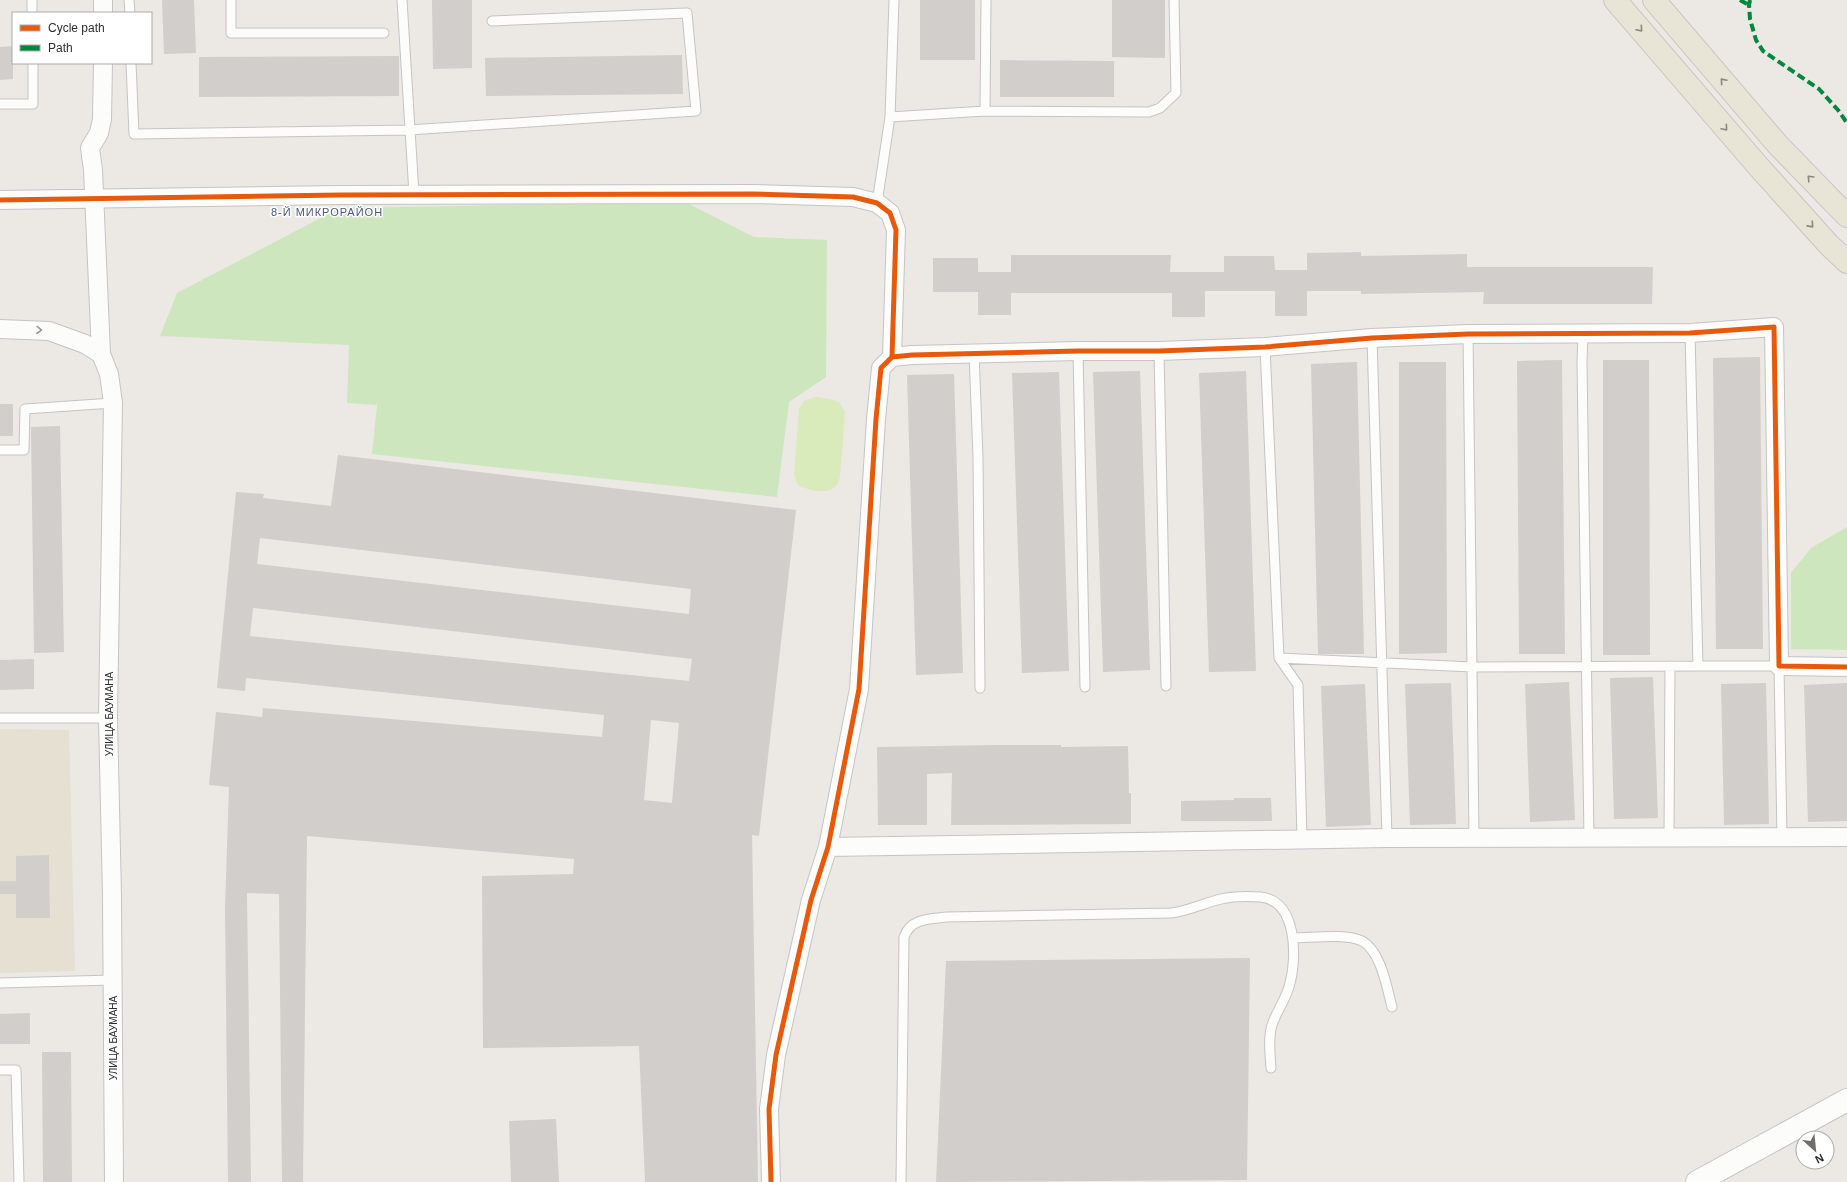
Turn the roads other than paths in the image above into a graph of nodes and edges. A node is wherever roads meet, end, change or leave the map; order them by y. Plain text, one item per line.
1 (32, 0) edge
2 (103, 0) edge
3 (129, 0) edge
4 (231, 0) edge
5 (402, 0) edge
6 (894, 0) edge
7 (986, 0) edge
8 (1174, 0) edge
9 (1615, 0) edge
10 (1654, 0) edge
11 (32, 12) edge
12 (103, 12) edge
13 (130, 12) edge
14 (492, 21) dead end
15 (384, 33) dead end
16 (33, 64) edge
17 (103, 64) edge
18 (131, 64) edge
19 (0, 104) edge
20 (985, 111) junction
21 (890, 117) junction
22 (409, 130) junction
23 (414, 194) junction
24 (93, 199) junction
25 (0, 200) edge
26 (877, 203) junction
27 (1847, 216) edge
28 (1847, 262) edge
29 (0, 329) edge
30 (1583, 333) junction
31 (1690, 333) junction
32 (1468, 334) junction
33 (1372, 338) junction
34 (1265, 347) junction
35 (1078, 350) junction
36 (1159, 351) junction
37 (974, 353) junction
38 (101, 354) junction
39 (892, 357) junction
40 (113, 403) junction
41 (0, 450) edge
42 (1279, 658) junction
43 (1381, 663) junction
44 (1588, 666) junction
45 (1670, 666) junction
46 (1698, 666) junction
47 (1779, 666) junction
48 (1472, 667) junction
49 (1847, 667) edge
50 (1166, 686) dead end
51 (1085, 687) dead end
52 (980, 688) dead end
53 (0, 718) edge
54 (108, 718) junction
55 (1474, 837) junction
56 (1669, 837) junction
57 (1847, 837) edge
58 (1387, 838) junction
59 (1589, 838) junction
60 (1782, 838) junction
61 (1302, 840) junction
62 (828, 847) junction
63 (1293, 938) junction
64 (113, 980) junction
65 (0, 983) edge
66 (1392, 1007) dead end
67 (1271, 1068) dead end
68 (0, 1070) edge
69 (1847, 1100) edge
70 (19, 1182) edge
71 (114, 1182) edge
72 (771, 1182) edge
73 (901, 1182) edge
74 (1697, 1182) edge

1 - 11 lane
2 - 12 street
3 - 13 lane
4 - 15 lane
5 - 22 lane
6 - 21 lane
7 - 20 lane
8 - 20 lane
9 -> 28 main road
27 -> 10 main road
14 - 22 lane
16 - 19 lane
17 - 24 street, УЛИЦА БАУМАНА
18 - 22 lane
20 - 21 lane
21 - 26 lane
22 - 23 lane
23 - 24 street
23 - 26 street
24 - 25 street
24 - 38 street, УЛИЦА БАУМАНА
26 - 39 street
29 -> 38 street
30 - 31 street
30 - 32 street
30 - 44 lane
31 - 46 lane
31 - 47 street
32 - 33 street
32 - 48 lane
33 - 34 street
33 - 43 lane
34 - 36 street
34 - 42 lane
35 - 36 street
35 - 37 street
35 - 51 lane
36 - 50 lane
37 - 39 street
37 - 52 lane
38 - 40 street, УЛИЦА БАУМАНА
39 - 62 street
40 - 41 lane
40 - 54 street, УЛИЦА БАУМАНА
42 - 43 lane
42 - 61 lane
43 - 48 lane
43 - 58 lane
44 - 45 lane
44 - 48 lane
44 - 59 lane
45 - 46 lane
45 - 56 lane
46 - 47 lane
47 - 49 street
47 - 60 lane
48 - 55 lane
53 - 54 lane
54 - 64 street, УЛИЦА БАУМАНА
55 - 58 street
55 - 59 street
56 - 59 street
56 - 60 street
57 - 60 street
58 - 61 street
61 - 62 street
62 - 72 street
63 - 66 lane
63 - 67 lane
63 - 73 lane
64 - 65 lane
64 - 71 street, УЛИЦА БАУМАНА
68 - 70 lane
69 - 74 main road

